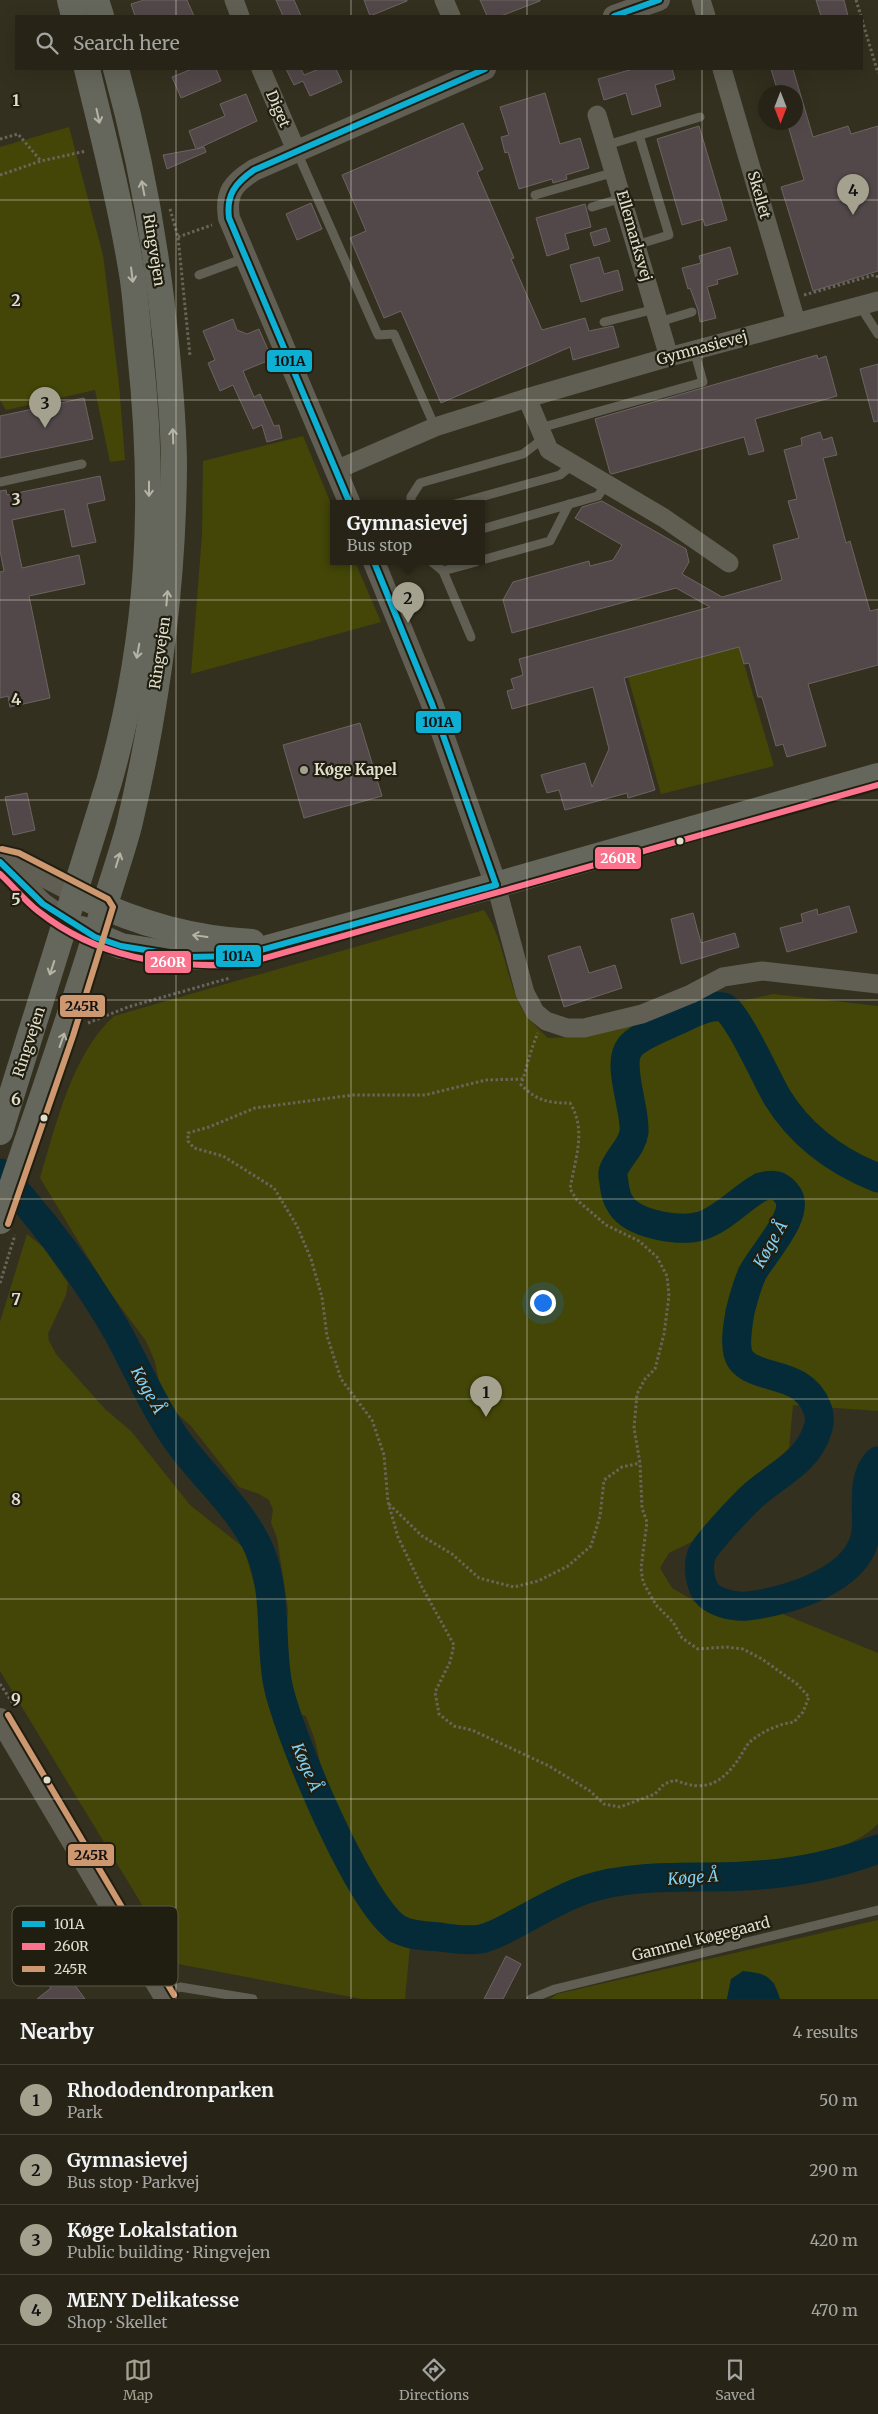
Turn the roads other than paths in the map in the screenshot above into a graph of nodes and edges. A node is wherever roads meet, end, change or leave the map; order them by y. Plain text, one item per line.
1 (70, 0) edge
2 (96, 0) edge
3 (234, 0) edge
4 (444, 0) edge
5 (658, 0) edge
6 (702, 0) edge
7 (74, 15) edge
8 (101, 15) edge
9 (240, 15) edge
10 (451, 15) edge
11 (617, 15) edge
12 (706, 15) edge
13 (87, 70) edge
14 (116, 70) edge
15 (261, 70) edge
16 (477, 70) edge
17 (722, 70) edge
18 (597, 115) dead end
19 (700, 117) dead end
20 (639, 135) junction
21 (607, 144) junction
22 (296, 150) junction
23 (615, 172) junction
24 (535, 195) dead end
25 (622, 198) junction
26 (592, 207) dead end
27 (636, 244) junction
28 (246, 258) junction
29 (200, 275) dead end
30 (878, 301) edge
31 (860, 306) junction
32 (692, 312) dead end
33 (657, 315) junction
34 (604, 322) dead end
35 (796, 322) junction
36 (878, 334) edge
37 (694, 350) junction
38 (669, 357) junction
39 (527, 398) junction
40 (435, 427) junction
41 (542, 433) junction
42 (82, 464) dead end
43 (573, 464) junction
44 (336, 470) junction
45 (0, 482) edge
46 (606, 484) junction
47 (348, 500) edge
48 (411, 500) edge
49 (469, 500) edge
50 (569, 504) junction
51 (485, 528) edge
52 (485, 559) edge
53 (729, 563) dead end
54 (375, 565) edge
55 (436, 565) edge
56 (465, 565) edge
57 (443, 571) junction
58 (471, 637) dead end
59 (878, 776) edge
60 (0, 857) edge
61 (0, 862) edge
62 (496, 886) junction
63 (76, 893) junction
64 (104, 907) junction
65 (67, 921) junction
66 (95, 936) junction
67 (283, 943) junction
68 (878, 984) edge
69 (0, 1132) edge
70 (5, 1225) edge
71 (1, 1724) edge
72 (110, 1906) edge
73 (878, 1910) edge
74 (157, 1986) edge
75 (164, 1997) edge
76 (253, 1999) edge
77 (531, 1999) edge

1 - 7 main road
2 - 8 main road
3 - 9 street
4 - 10 street
5 - 11 street
6 - 12 street
13 -> 63 main road, Ringvejen
64 -> 14 main road, Ringvejen
15 - 22 street, Diget
16 - 22 street
17 - 35 street, Skellet
18 - 21 street, Ellemarksvej
19 - 20 lane
20 - 21 lane
20 - 27 lane
21 - 23 street, Ellemarksvej
22 - 28 street
22 - 40 lane
23 - 24 lane
23 - 25 street, Ellemarksvej
25 - 26 lane
25 - 27 street, Ellemarksvej
27 - 33 street, Ellemarksvej
28 - 29 lane
28 - 44 street
30 - 31 street, Gymnasievej
31 - 35 street, Gymnasievej
31 - 36 lane
32 - 33 lane
33 - 34 lane
33 - 38 street, Ellemarksvej
35 - 37 street, Gymnasievej
37 - 38 street, Gymnasievej
37 - 41 lane
38 - 39 street, Gymnasievej
39 - 40 street, Gymnasievej
39 - 41 street
40 - 44 street, Gymnasievej
41 - 43 street
41 - 48 lane
42 - 45 lane
43 - 46 street
43 - 49 lane
44 - 47 street
46 - 50 lane
46 - 53 street
50 - 51 lane
50 - 52 lane
54 - 62 street
55 - 57 lane
56 - 57 lane
57 - 58 lane
59 - 62 main road
60 - 63 street
61 - 65 street
62 - 67 main road
62 - 68 street
63 - 64 main road
63 - 65 main road, Ringvejen
64 - 66 main road, Ringvejen
67 -> 64 main road
65 - 66 main road
65 -> 69 main road, Ringvejen
66 - 67 main road
70 -> 66 main road, Ringvejen
71 - 72 street
73 - 77 lane, Gammel Køgegaard
74 - 75 street
75 - 76 lane

